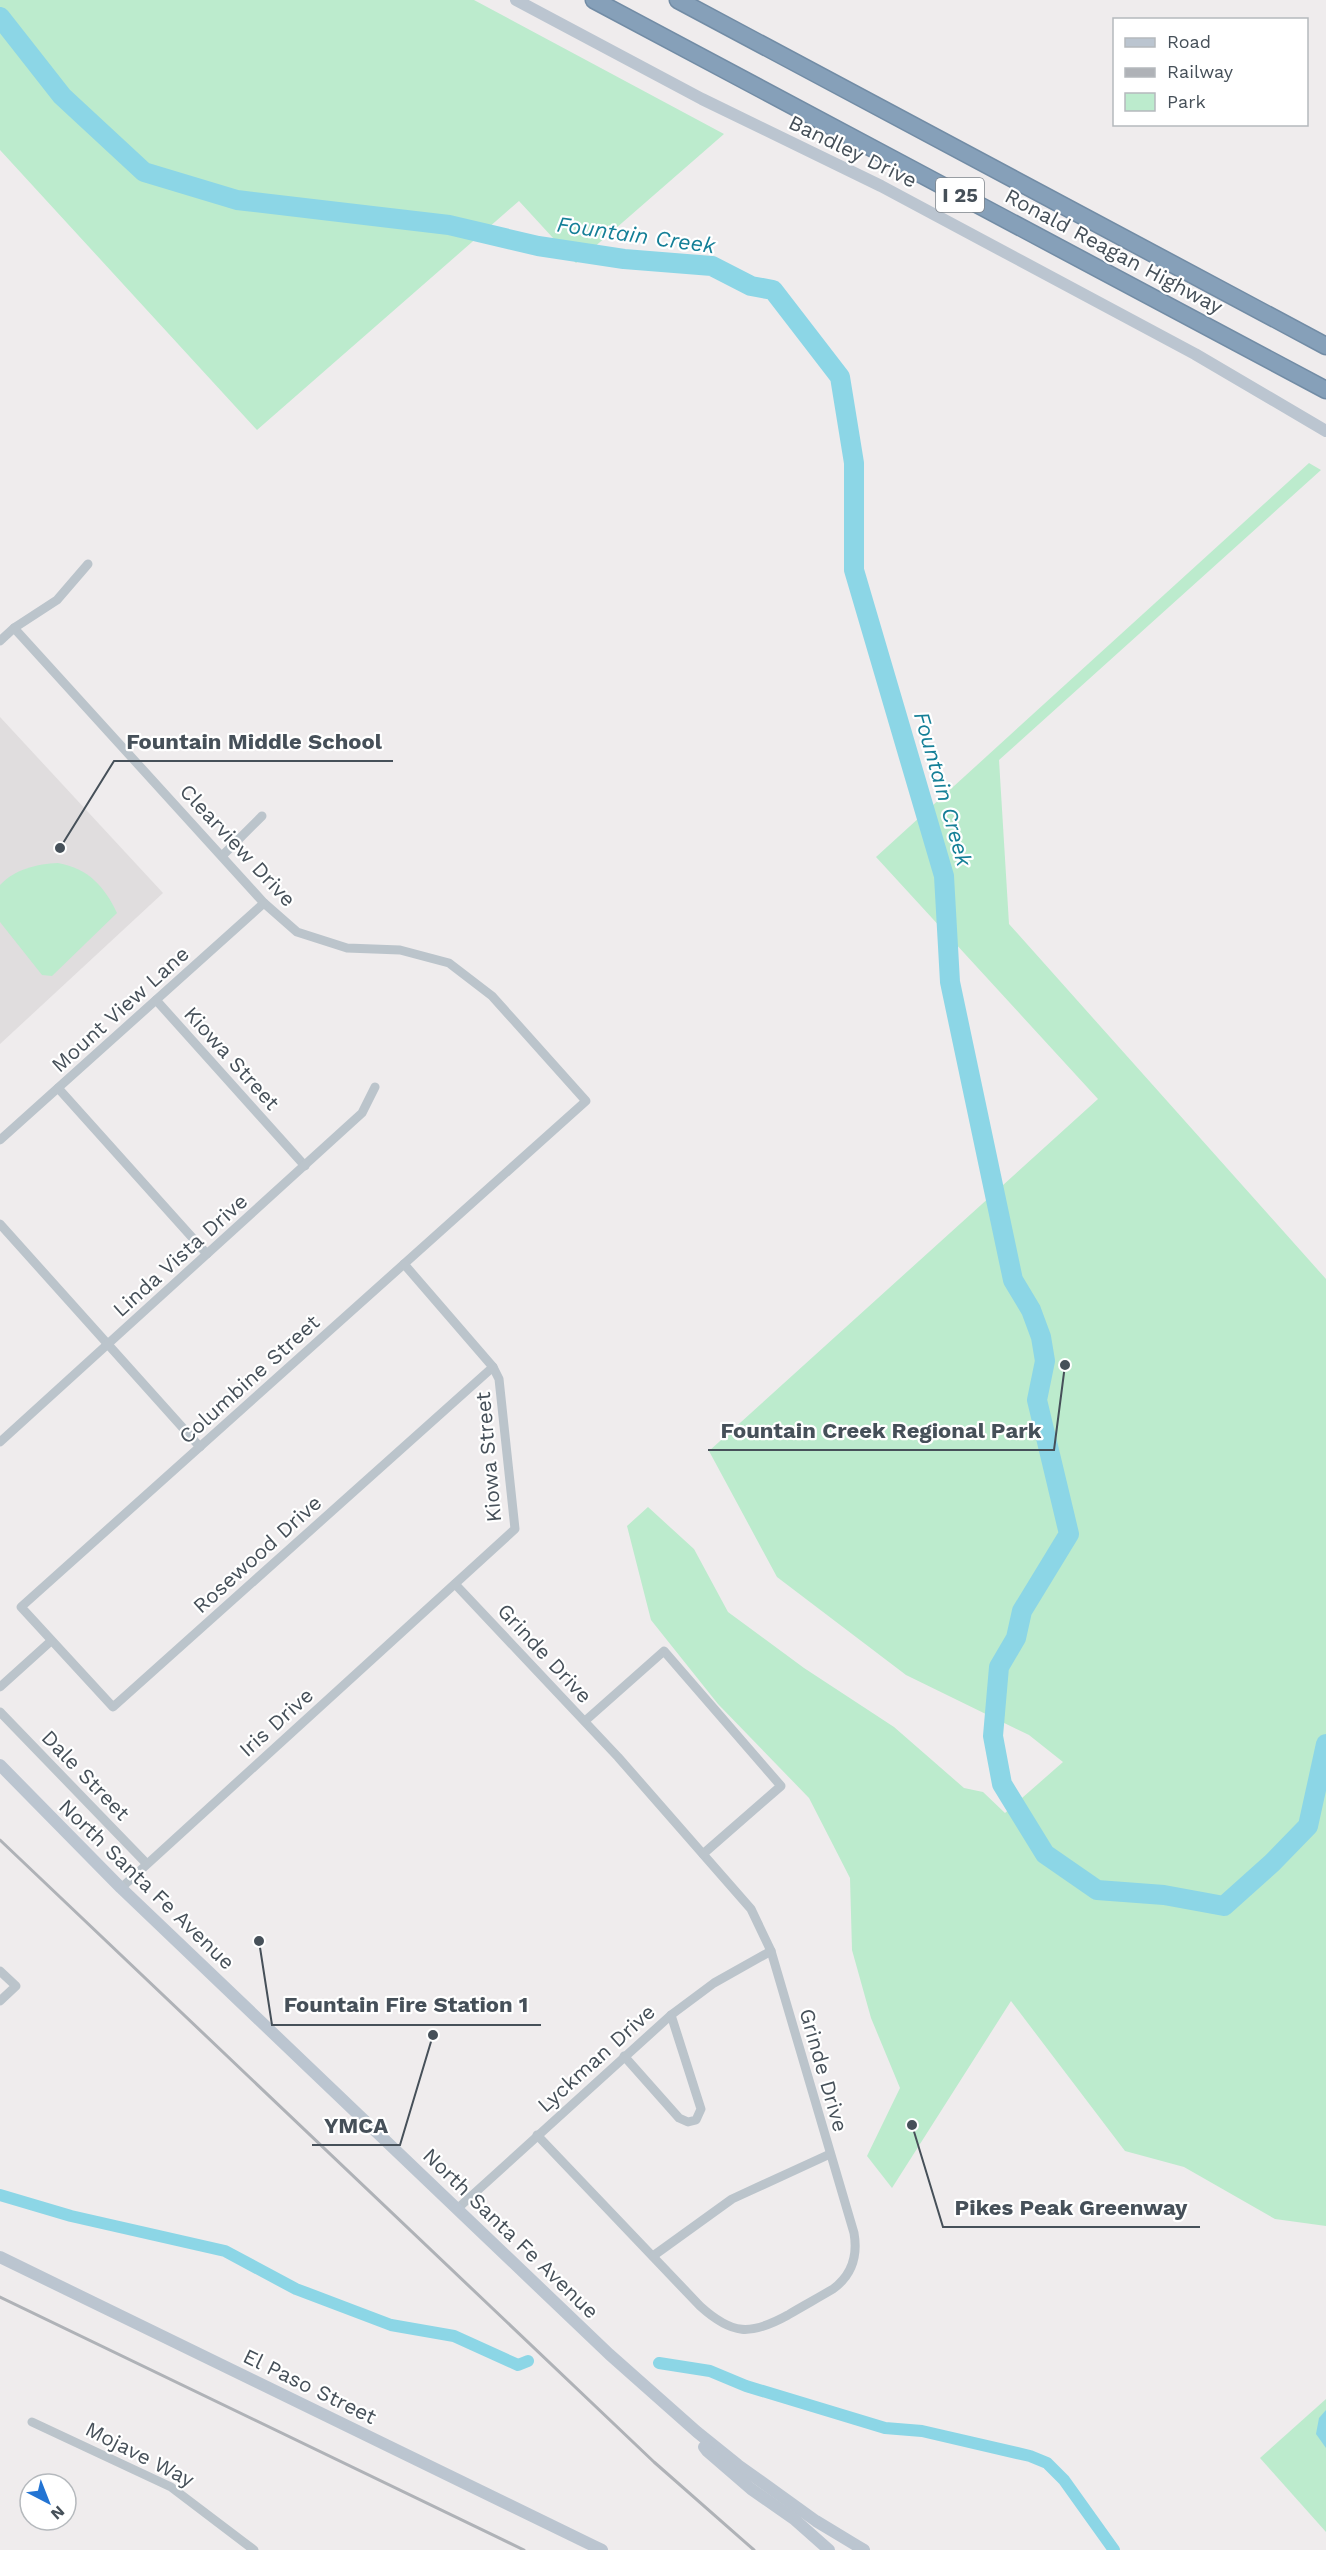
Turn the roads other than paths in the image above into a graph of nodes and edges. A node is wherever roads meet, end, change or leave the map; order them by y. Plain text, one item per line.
1 (516, 0) edge
2 (594, 0) edge
3 (678, 0) edge
4 (1326, 346) edge
5 (1326, 390) edge
6 (1326, 431) edge
7 (88, 564) dead end
8 (14, 628) junction
9 (0, 641) edge
10 (262, 816) dead end
11 (222, 856) junction
12 (264, 903) junction
13 (156, 1000) junction
14 (375, 1087) dead end
15 (58, 1088) junction
16 (586, 1101) joint
17 (0, 1140) edge
18 (305, 1166) junction
19 (0, 1224) edge
20 (207, 1254) junction
21 (404, 1264) junction
22 (108, 1345) junction
23 (493, 1367) junction
24 (0, 1442) edge
25 (200, 1447) junction
26 (455, 1584) junction
27 (51, 1641) junction
28 (0, 1687) edge
29 (0, 1712) edge
30 (585, 1721) junction
31 (0, 1765) edge
32 (703, 1854) junction
33 (146, 1863) junction
34 (122, 1888) junction
35 (771, 1951) junction
36 (0, 1971) edge
37 (0, 2001) edge
38 (671, 2014) junction
39 (624, 2056) junction
40 (537, 2135) junction
41 (830, 2154) junction
42 (457, 2209) junction
43 (653, 2256) junction
44 (0, 2257) edge
45 (32, 2422) dead end
46 (697, 2432) junction
47 (254, 2550) edge
48 (602, 2550) edge
49 (829, 2550) edge
50 (864, 2550) edge

1 - 6 main road, Bandley Drive
2 - 5 highway, Ronald Reagan Highway / I 25
3 - 4 highway, Ronald Reagan Highway / I 25
7 - 8 street
8 - 9 street
8 - 11 street, Clearview Drive
10 - 11 street
11 - 12 street, Clearview Drive
12 - 13 street, Mount View Lane
12 - 16 street, Clearview Drive
13 - 15 street, Mount View Lane
13 - 18 street, Kiowa Street
14 - 18 street, Linda Vista Drive
15 - 17 street, Mount View Lane
15 - 20 street
16 - 21 street, Columbine Street
18 - 20 street, Linda Vista Drive
19 - 22 street
20 - 22 street, Linda Vista Drive
21 - 23 street, Kiowa Street
21 - 25 street, Columbine Street
22 - 24 street, Linda Vista Drive
22 - 25 street
23 - 26 street, Kiowa Street
23 - 27 street, Rosewood Drive
25 - 27 street, Columbine Street
26 - 30 street, Grinde Drive
26 - 33 street, Iris Drive
27 - 28 street
29 - 33 street, Dale Street
30 - 32 street, Grinde Drive
30 - 32 street
31 - 34 main road, North Santa Fe Avenue
32 - 35 street, Grinde Drive
33 - 34 street, Iris Drive
34 - 42 main road, North Santa Fe Avenue
35 - 38 street, Lyckman Drive
35 - 41 street, Grinde Drive
36 - 37 street
38 - 39 street, Lyckman Drive
38 - 39 street
39 - 40 street, Lyckman Drive
40 - 42 street, Lyckman Drive
40 - 43 street, Grinde Drive
41 - 43 street
41 - 43 street, Grinde Drive
42 - 46 main road, North Santa Fe Avenue
44 - 48 main road, El Paso Street
45 - 47 street, Mojave Way
46 - 49 main road
46 - 50 main road, North Santa Fe Avenue

